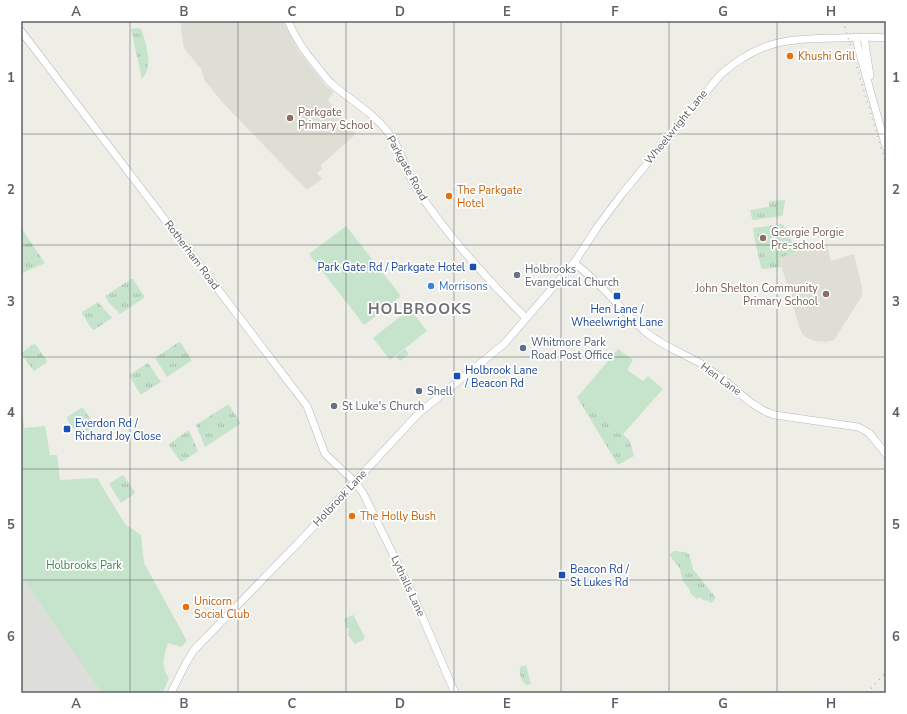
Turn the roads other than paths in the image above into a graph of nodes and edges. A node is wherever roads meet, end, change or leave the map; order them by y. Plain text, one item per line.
1 (288, 21) edge
2 (21, 31) edge
3 (860, 37) junction
4 (886, 38) edge
5 (886, 147) edge
6 (574, 263) junction
7 (526, 318) junction
8 (886, 454) edge
9 (355, 482) junction
10 (171, 693) edge
11 (455, 693) edge

1 - 7 street, Parkgate Road
2 - 9 street, Rotherham Road
3 - 4 street, Wheelwright Lane
3 - 5 street
3 - 6 street, Wheelwright Lane
6 - 7 street, Wheelwright Lane
6 - 8 street, Hen Lane
7 - 9 street, Holbrook Lane
9 - 10 street, Holbrook Lane
9 - 11 street, Lythalls Lane

